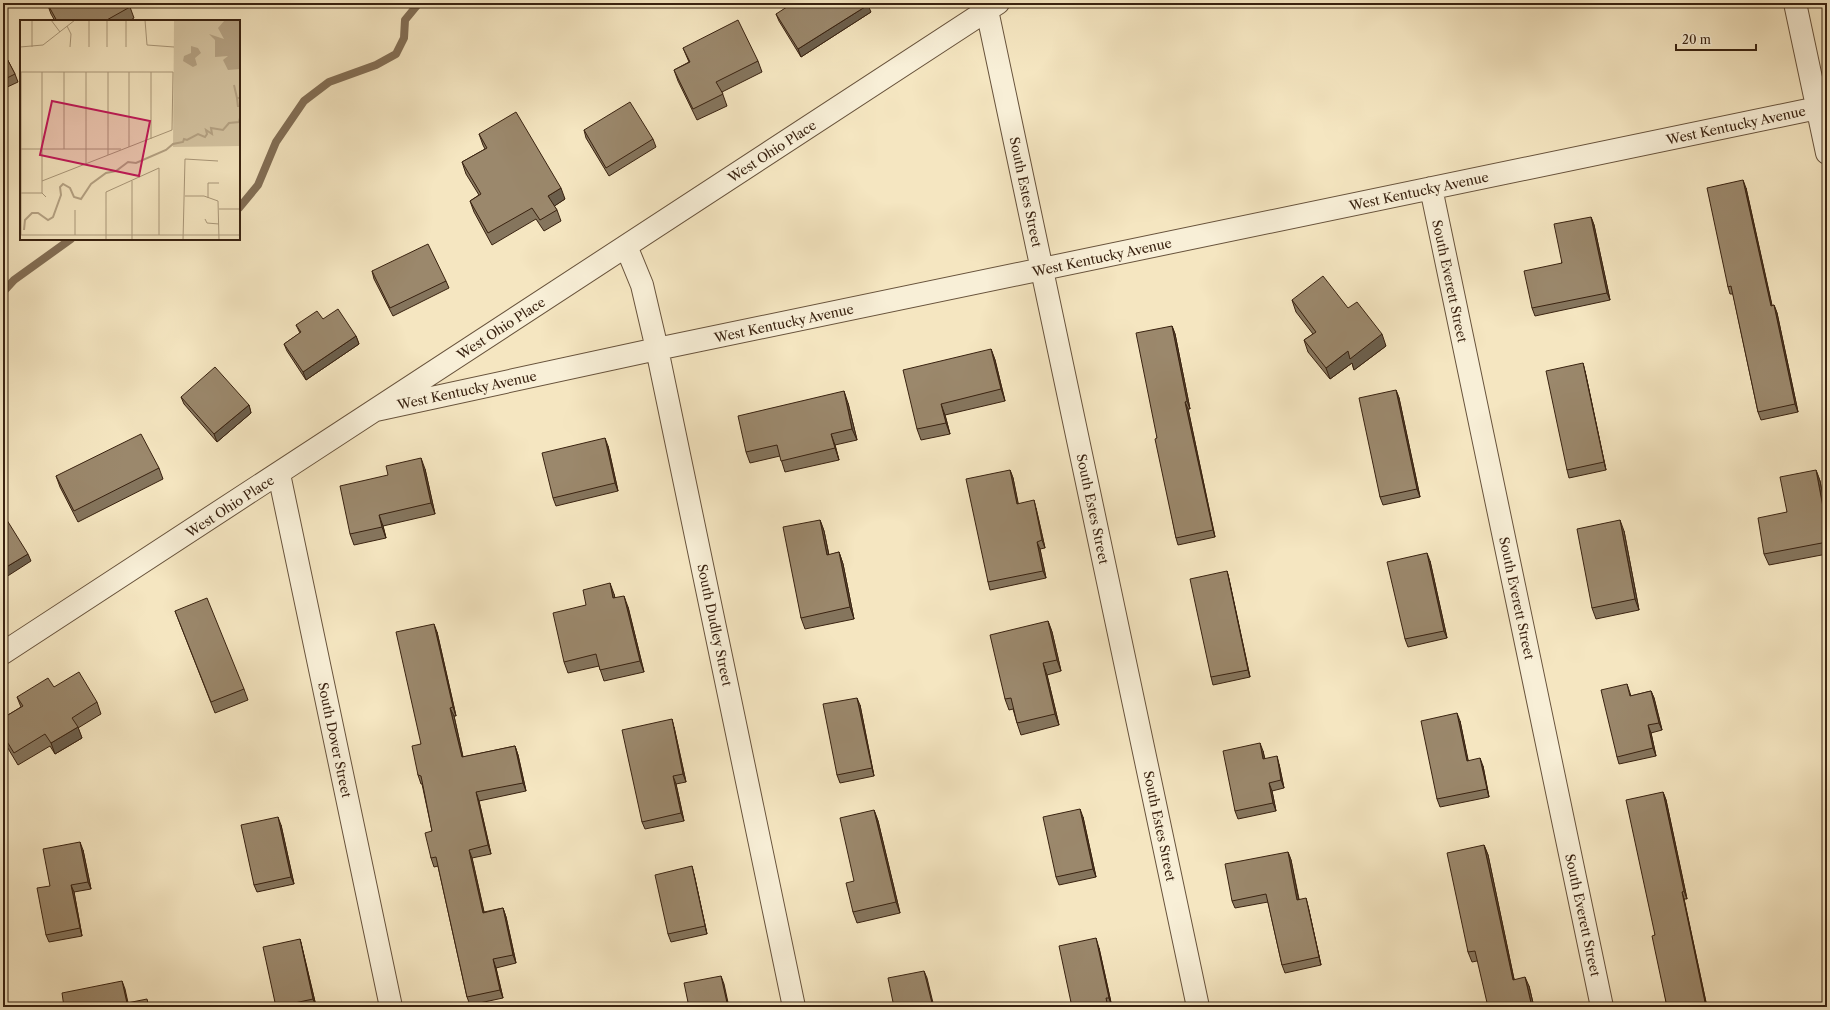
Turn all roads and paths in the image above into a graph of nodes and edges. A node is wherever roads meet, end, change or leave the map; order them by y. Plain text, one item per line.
1 (1795, 3) edge
2 (993, 7) edge
3 (1822, 107) edge
4 (1827, 153) edge
5 (1431, 188) junction
6 (626, 246) junction
7 (1042, 270) junction
8 (657, 349) junction
9 (376, 410) junction
10 (279, 474) junction
11 (3, 652) edge
12 (391, 1007) edge
13 (794, 1007) edge
14 (1198, 1007) edge
15 (1602, 1007) edge

1 - 3 street
2 - 6 street, West Ohio Place
2 - 7 street, South Estes Street
3 - 4 street
3 - 5 street, West Kentucky Avenue
5 - 7 street, West Kentucky Avenue
5 - 15 street, South Everett Street
6 - 8 street, South Dudley Street
6 - 9 street, West Ohio Place
7 - 8 street, West Kentucky Avenue
7 - 14 street, South Estes Street
8 - 9 street, West Kentucky Avenue
8 - 13 street, South Dudley Street
9 - 10 street, West Ohio Place
10 - 11 street, West Ohio Place
10 - 12 street, South Dover Street

